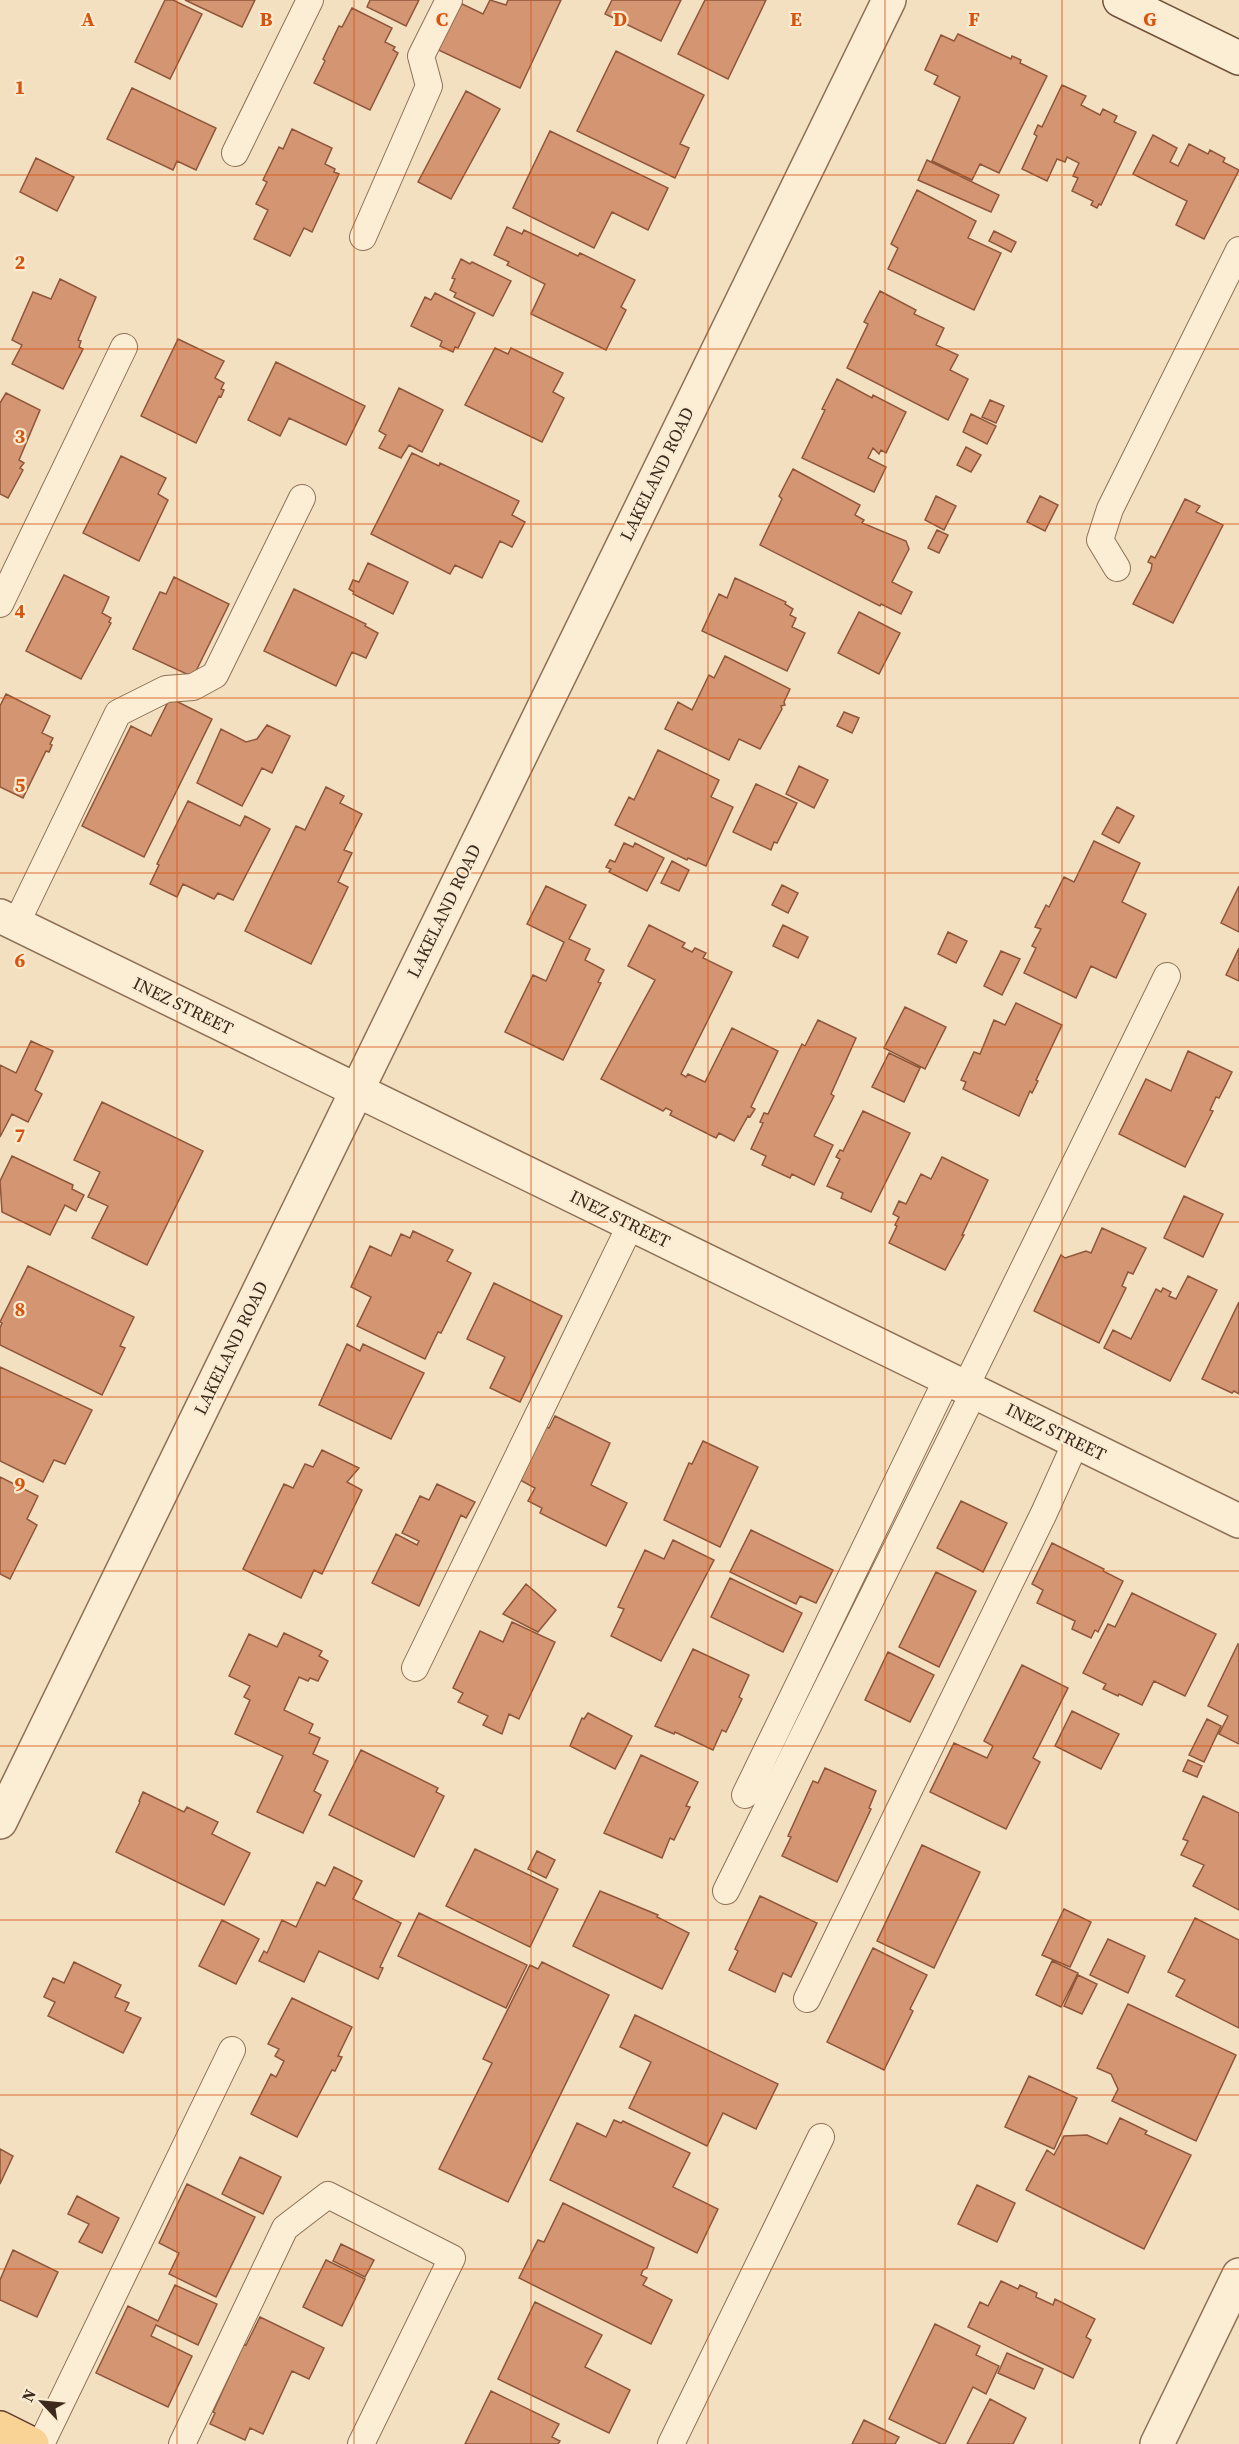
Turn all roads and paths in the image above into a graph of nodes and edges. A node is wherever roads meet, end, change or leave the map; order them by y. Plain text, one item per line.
1 (310, 0) edge
2 (449, 0) edge
3 (889, 0) edge
4 (1119, 0) edge
5 (1239, 58) edge
6 (235, 153) dead end
7 (363, 237) dead end
8 (1239, 250) edge
9 (124, 347) dead end
10 (302, 498) dead end
11 (1117, 568) dead end
12 (0, 604) edge
13 (8, 920) edge
14 (1167, 976) dead end
15 (357, 1090) junction
16 (631, 1224) junction
17 (962, 1386) junction
18 (1076, 1442) junction
19 (1239, 1521) edge
20 (415, 1668) dead end
21 (745, 1795) dead end
22 (0, 1822) edge
23 (726, 1891) dead end
24 (807, 1999) dead end
25 (232, 2050) dead end
26 (821, 2137) dead end
27 (1239, 2275) edge
28 (1231, 2313) edge
29 (0, 2428) edge
30 (32, 2444) edge
31 (41, 2444) edge
32 (182, 2444) edge
33 (361, 2444) edge
34 (670, 2444) edge
35 (1157, 2444) edge

1 - 6 lane
2 - 7 lane
3 - 15 street, LAKELAND ROAD
4 - 5 street
8 - 11 lane
9 - 12 lane
10 - 13 lane
13 - 15 street, INEZ STREET
14 - 17 lane
15 - 16 street, INEZ STREET
15 - 22 street, LAKELAND ROAD
16 - 17 street, INEZ STREET
16 - 20 lane
17 - 18 street, INEZ STREET
17 - 21 lane
17 - 23 lane
18 - 19 street, INEZ STREET
18 - 24 lane
25 - 31 lane
26 - 34 lane
27 - 28 street
28 - 35 street
29 - 30 main road
32 - 33 lane

